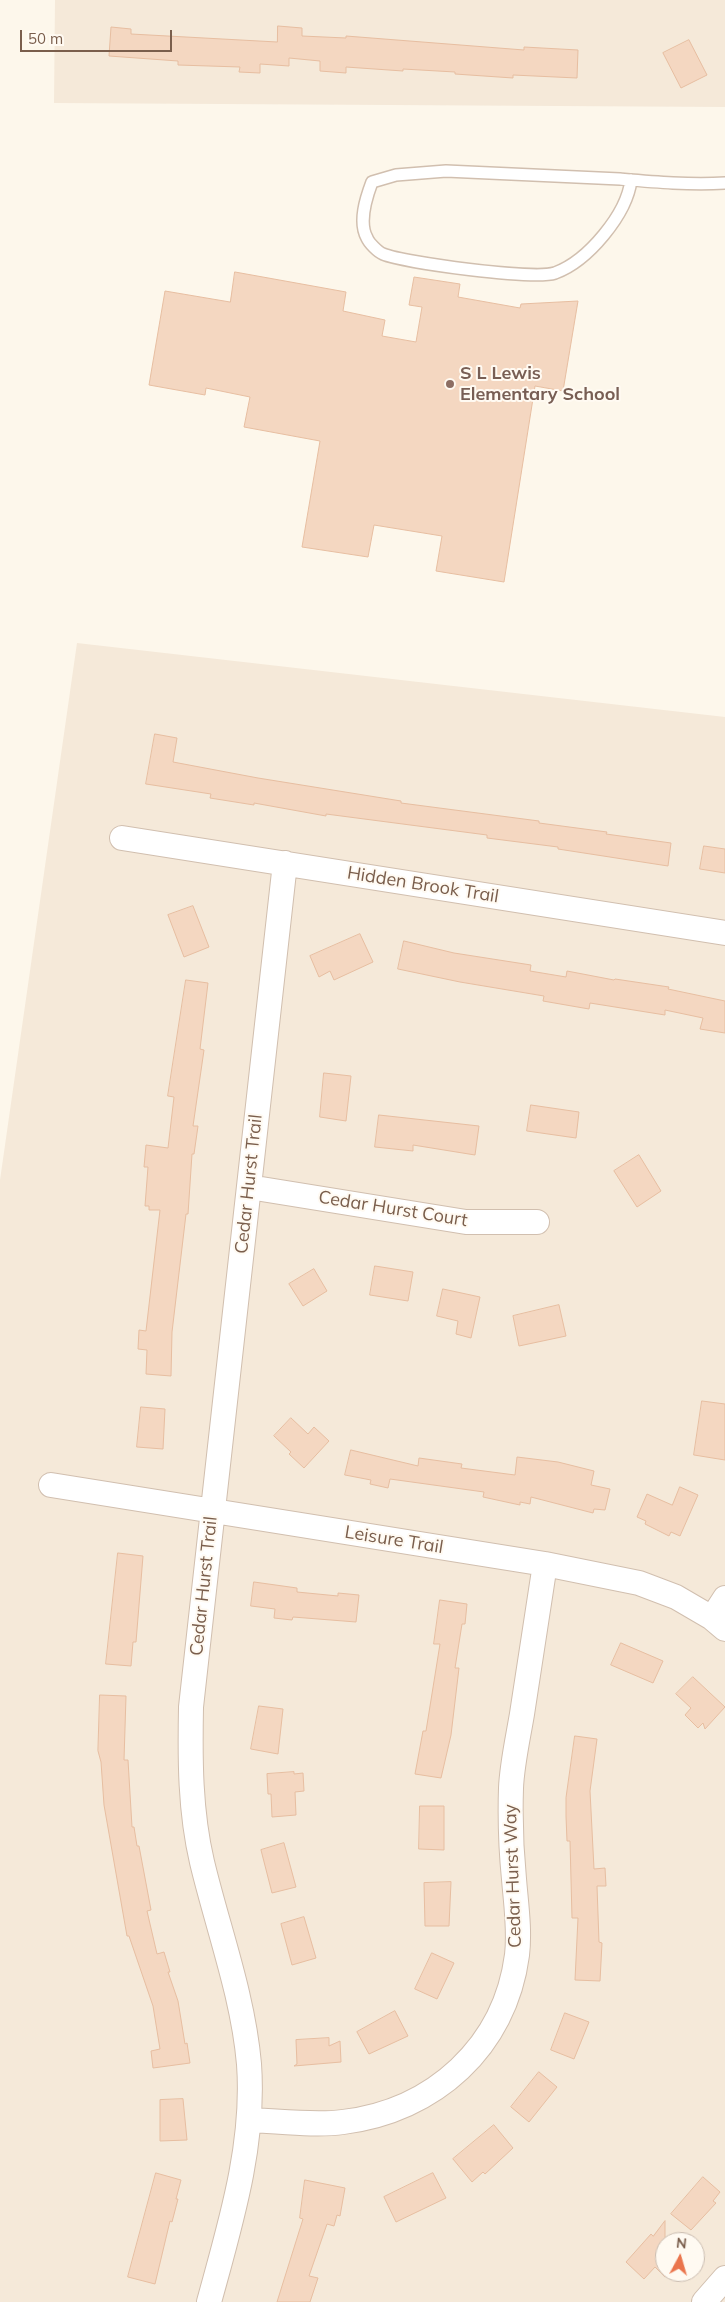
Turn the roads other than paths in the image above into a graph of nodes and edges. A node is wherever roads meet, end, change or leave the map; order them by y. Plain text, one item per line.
1 (632, 180) junction
2 (725, 183) edge
3 (122, 838) dead end
4 (285, 863) junction
5 (725, 933) edge
6 (249, 1187) junction
7 (537, 1222) dead end
8 (50, 1485) dead end
9 (213, 1511) junction
10 (545, 1564) junction
11 (725, 1598) edge
12 (718, 1624) edge
13 (249, 2120) junction
14 (725, 2278) edge
15 (209, 2302) edge
16 (704, 2302) edge

1 - 1 lane
1 - 2 lane
3 - 4 street, Hidden Brook Trail
4 - 5 street, Hidden Brook Trail
4 - 6 street, Cedar Hurst Trail
6 - 7 street, Cedar Hurst Court
6 - 9 street, Cedar Hurst Trail
8 - 9 street, Leisure Trail
9 - 10 street, Leisure Trail
9 - 13 street, Cedar Hurst Trail
10 - 12 street, Leisure Trail
10 - 13 street, Cedar Hurst Way
11 - 12 street
13 - 15 street, Cedar Hurst Trail
14 - 16 street

